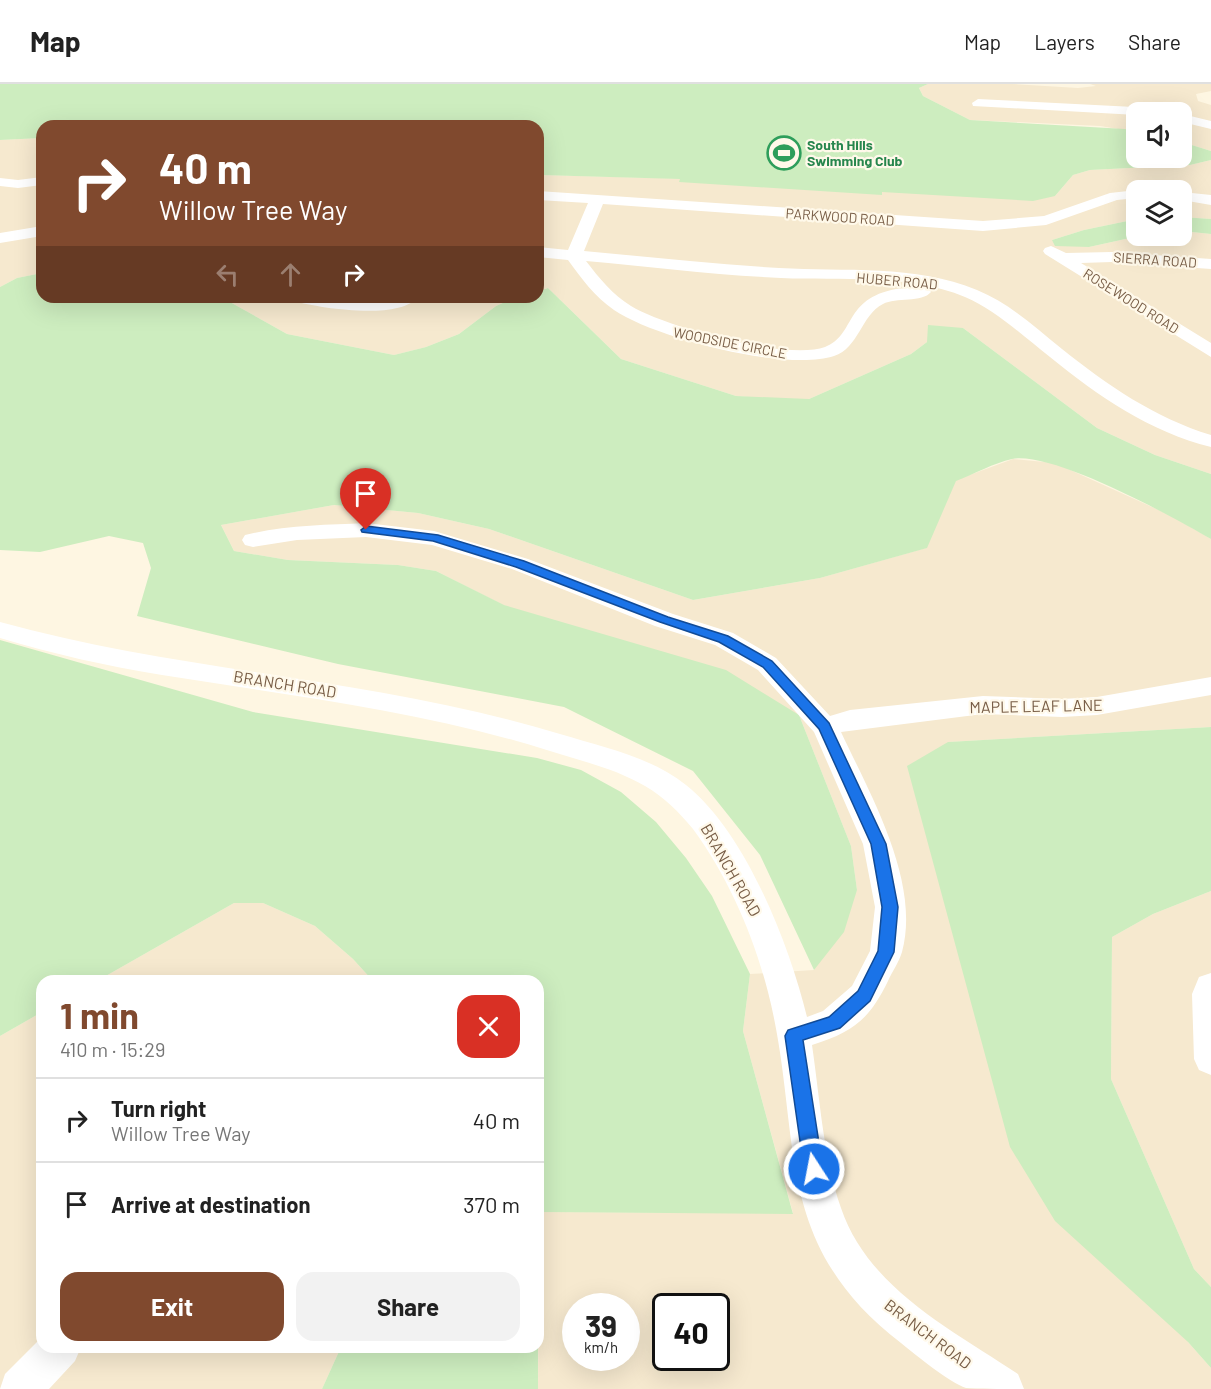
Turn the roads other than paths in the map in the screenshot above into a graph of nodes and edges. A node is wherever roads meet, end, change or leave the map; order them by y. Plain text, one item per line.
1 (978, 103) dead end
2 (1126, 109) edge
3 (1192, 120) edge
4 (1211, 125) edge
5 (0, 182) edge
6 (36, 182) edge
7 (544, 195) edge
8 (1126, 195) edge
9 (1192, 197) edge
10 (597, 199) junction
11 (1211, 200) edge
12 (36, 232) edge
13 (0, 238) edge
14 (544, 253) edge
15 (1057, 254) joint
16 (574, 256) junction
17 (1211, 264) edge
18 (950, 286) junction
19 (332, 303) edge
20 (377, 303) edge
21 (1211, 351) edge
22 (1211, 441) edge
23 (253, 540) dead end
24 (0, 630) edge
25 (1211, 686) edge
26 (825, 727) junction
27 (1211, 987) edge
28 (794, 1036) junction
29 (1211, 1059) edge
30 (55, 1353) edge
31 (21, 1389) edge
32 (1003, 1389) edge

1 - 2 street
3 - 4 street
5 - 6 street
7 - 10 street, PARKWOOD ROAD
8 - 10 street, PARKWOOD ROAD
9 - 11 street
10 - 16 street
12 - 13 street
14 - 16 street, HUBER ROAD
15 - 17 street, SIERRA ROAD
15 - 21 street, ROSEWOOD ROAD
16 - 18 street, HUBER ROAD
16 - 18 street, WOODSIDE CIRCLE
18 - 22 street, HUBER ROAD
19 - 20 street
23 - 26 street
24 - 28 street, BRANCH ROAD
25 - 26 street, MAPLE LEAF LANE
26 - 28 street
27 - 29 street
28 - 32 street, BRANCH ROAD
30 - 31 street

